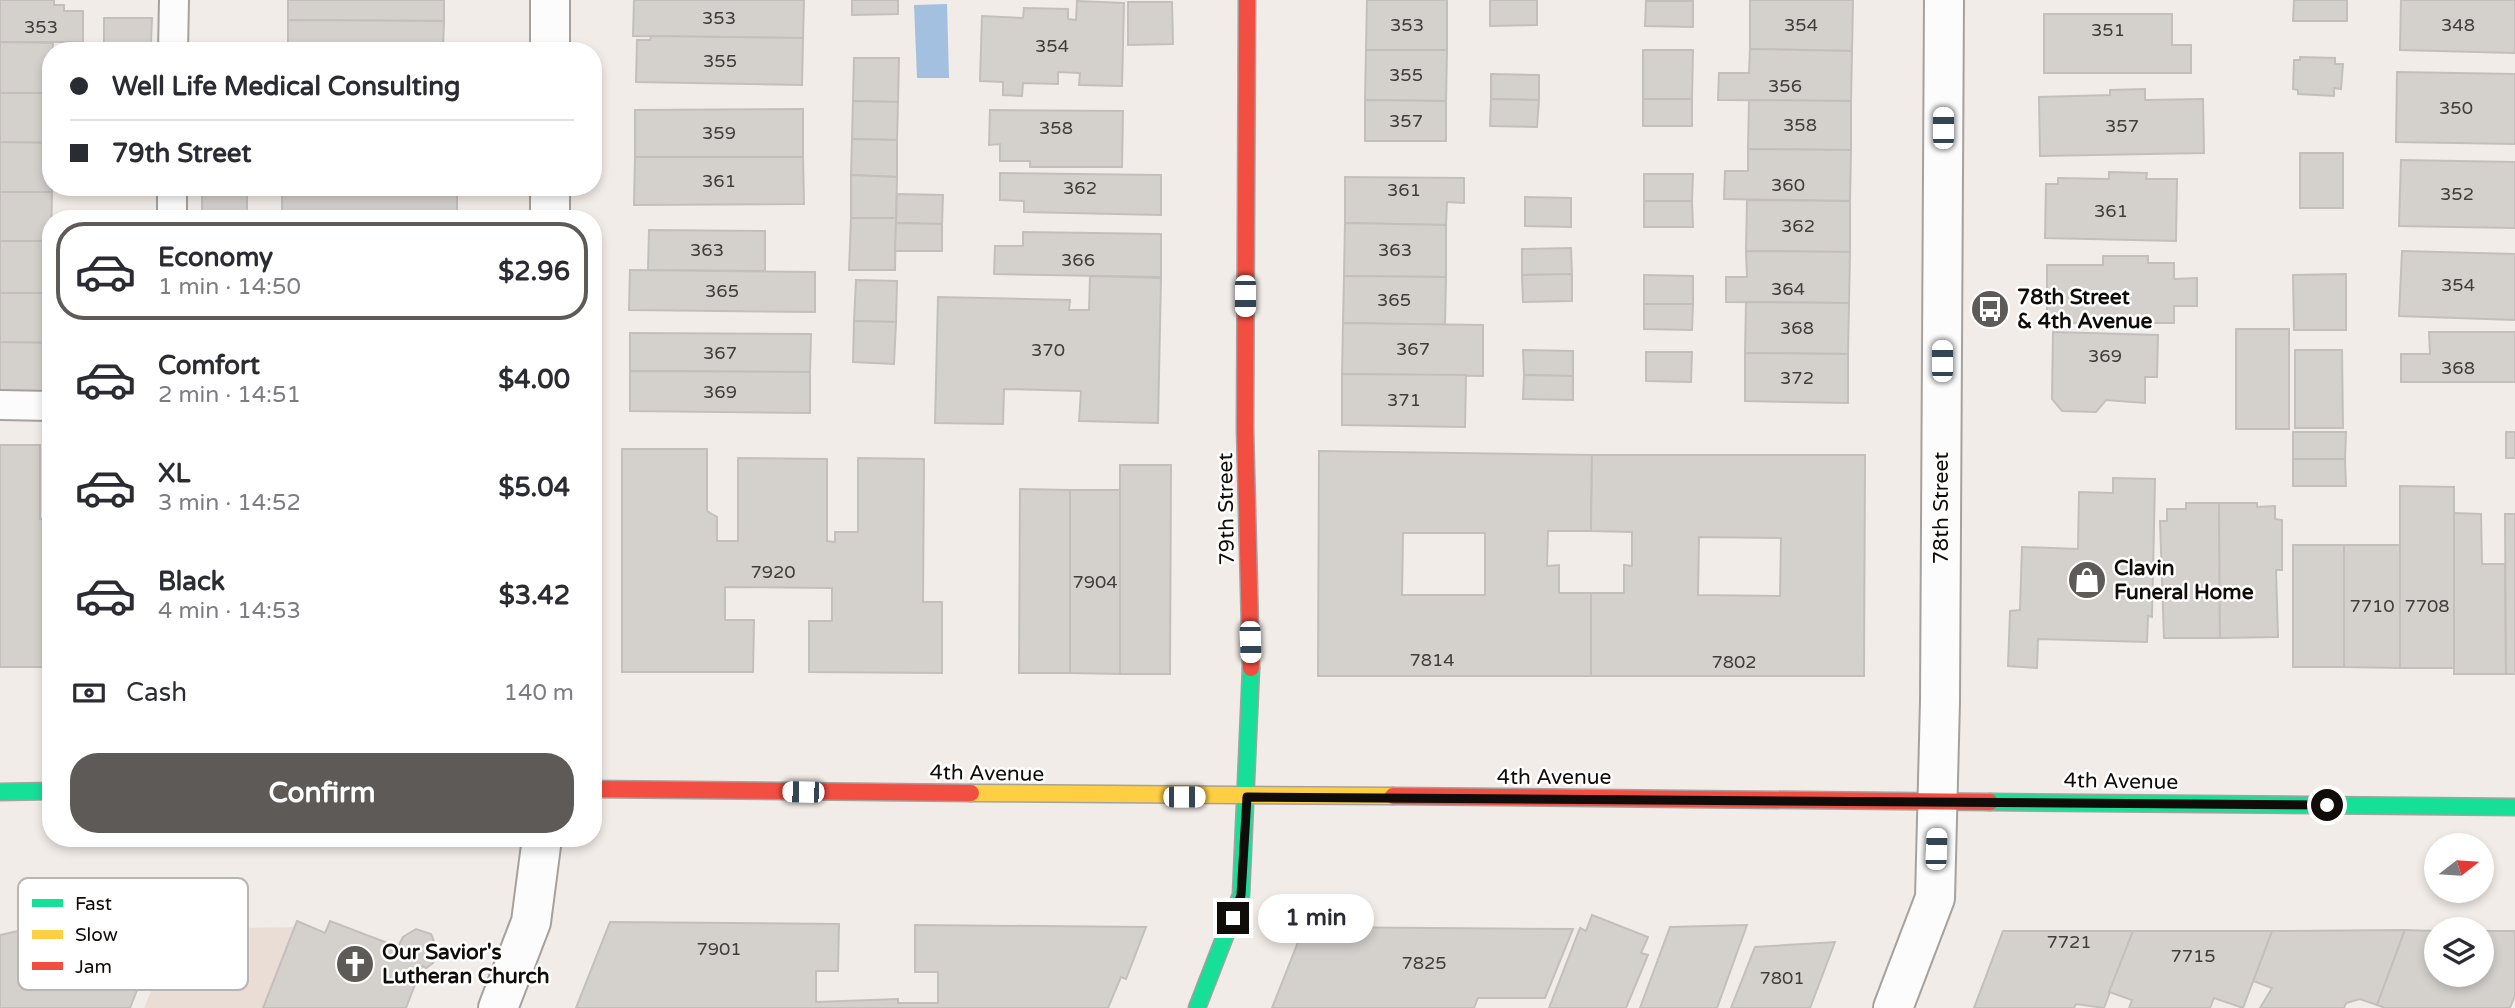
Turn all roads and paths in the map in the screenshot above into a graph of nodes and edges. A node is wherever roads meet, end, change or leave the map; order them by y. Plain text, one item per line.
1 (174, 0) edge
2 (550, 0) edge
3 (1247, 0) edge
4 (1944, 0) edge
5 (173, 42) edge
6 (550, 42) edge
7 (0, 405) edge
8 (42, 406) edge
9 (602, 789) edge
10 (42, 791) edge
11 (0, 792) edge
12 (1247, 797) junction
13 (1937, 800) junction
14 (2515, 807) edge
15 (541, 847) edge
16 (498, 1008) edge
17 (1197, 1008) edge
18 (1893, 1008) edge

1 - 5 lane
2 - 6 street
3 - 12 main road, 79th Street
4 - 13 street, 78th Street
7 - 8 lane
9 - 12 main road, 4th Avenue
10 - 11 main road
12 - 13 main road, 4th Avenue
12 - 17 main road, 79th Street
13 - 14 main road, 4th Avenue
13 - 18 street, 78th Street
15 - 16 street

